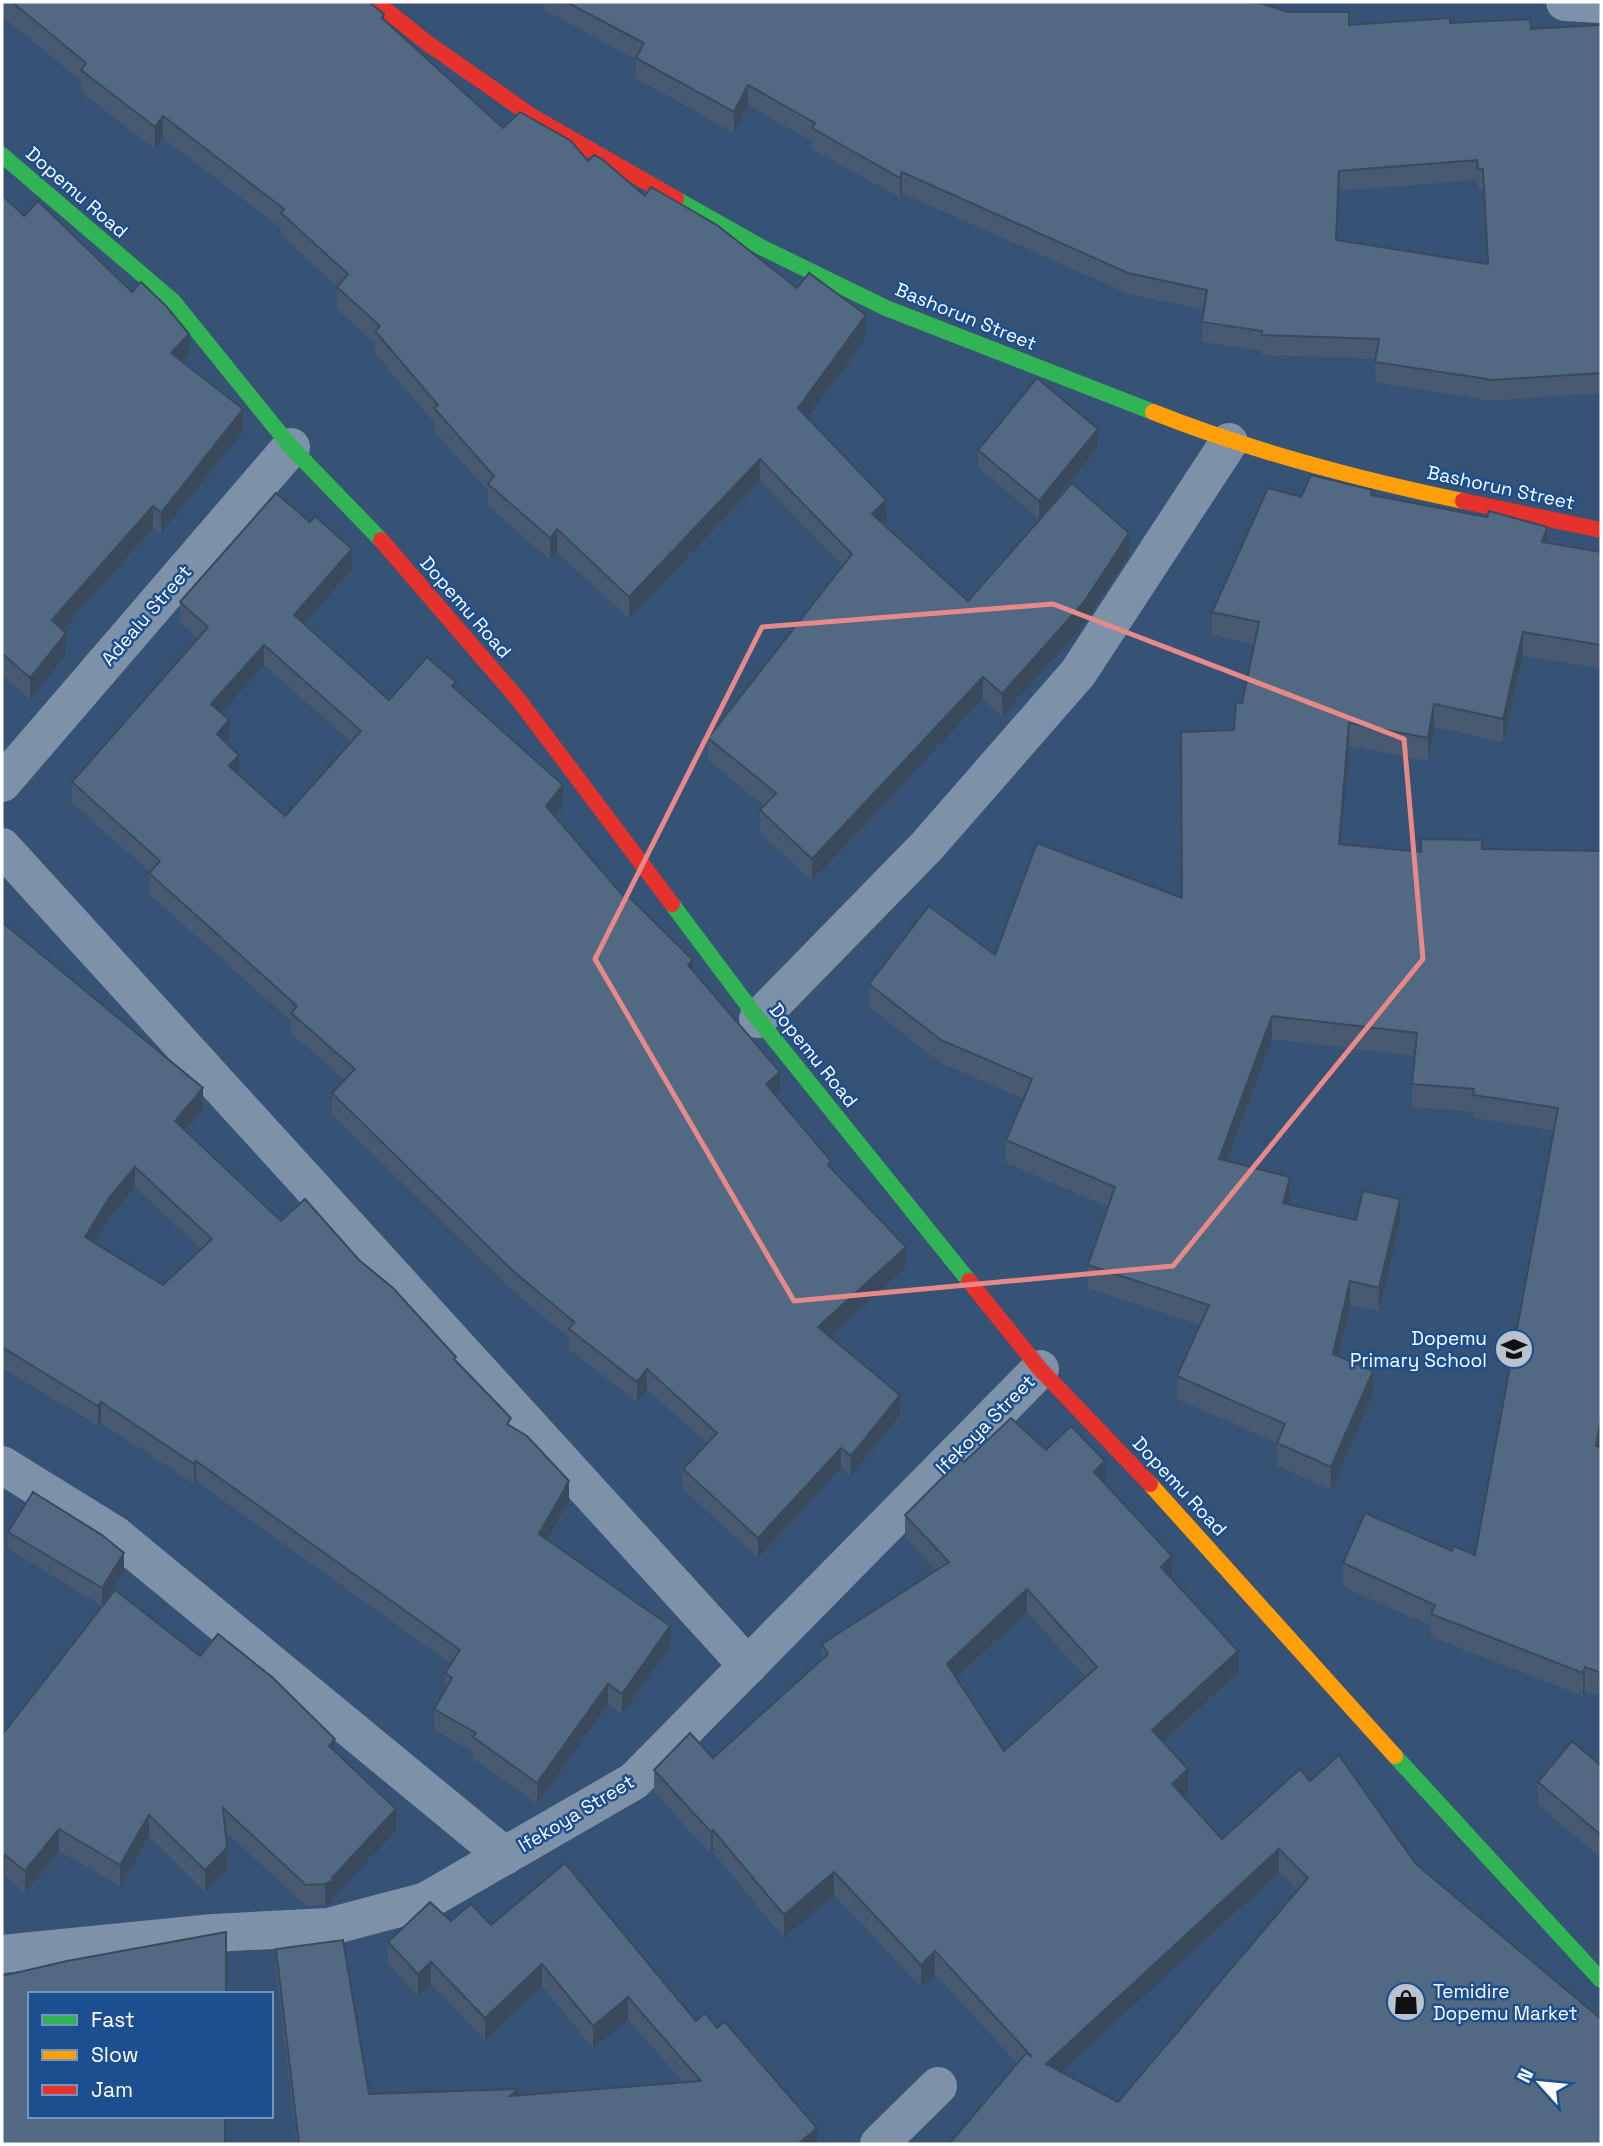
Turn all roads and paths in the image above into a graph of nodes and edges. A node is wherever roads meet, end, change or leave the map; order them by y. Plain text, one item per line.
1 (376, 2) edge
2 (1565, 2) edge
3 (1601, 4) edge
4 (2, 155) edge
5 (1229, 442) junction
6 (291, 447) junction
7 (1601, 530) edge
8 (2, 783) edge
9 (2, 847) edge
10 (758, 1019) junction
11 (1040, 1369) junction
12 (2, 1465) edge
13 (748, 1665) junction
14 (505, 1856) junction
15 (2, 1954) edge
16 (1601, 1980) edge
17 (938, 2086) dead end
18 (878, 2144) edge

1 - 5 main road, Bashorun Street
2 - 3 street
4 - 6 main road, Dopemu Road
5 - 7 main road, Bashorun Street
5 - 10 street
6 - 8 street, Adealu Street
6 - 10 main road, Dopemu Road
9 - 13 street
10 - 11 main road, Dopemu Road
11 - 13 street, Ifekoya Street
11 - 16 main road, Dopemu Road
12 - 14 street
13 - 14 street, Ifekoya Street
14 - 15 street, Ifekoya Street
17 - 18 street

